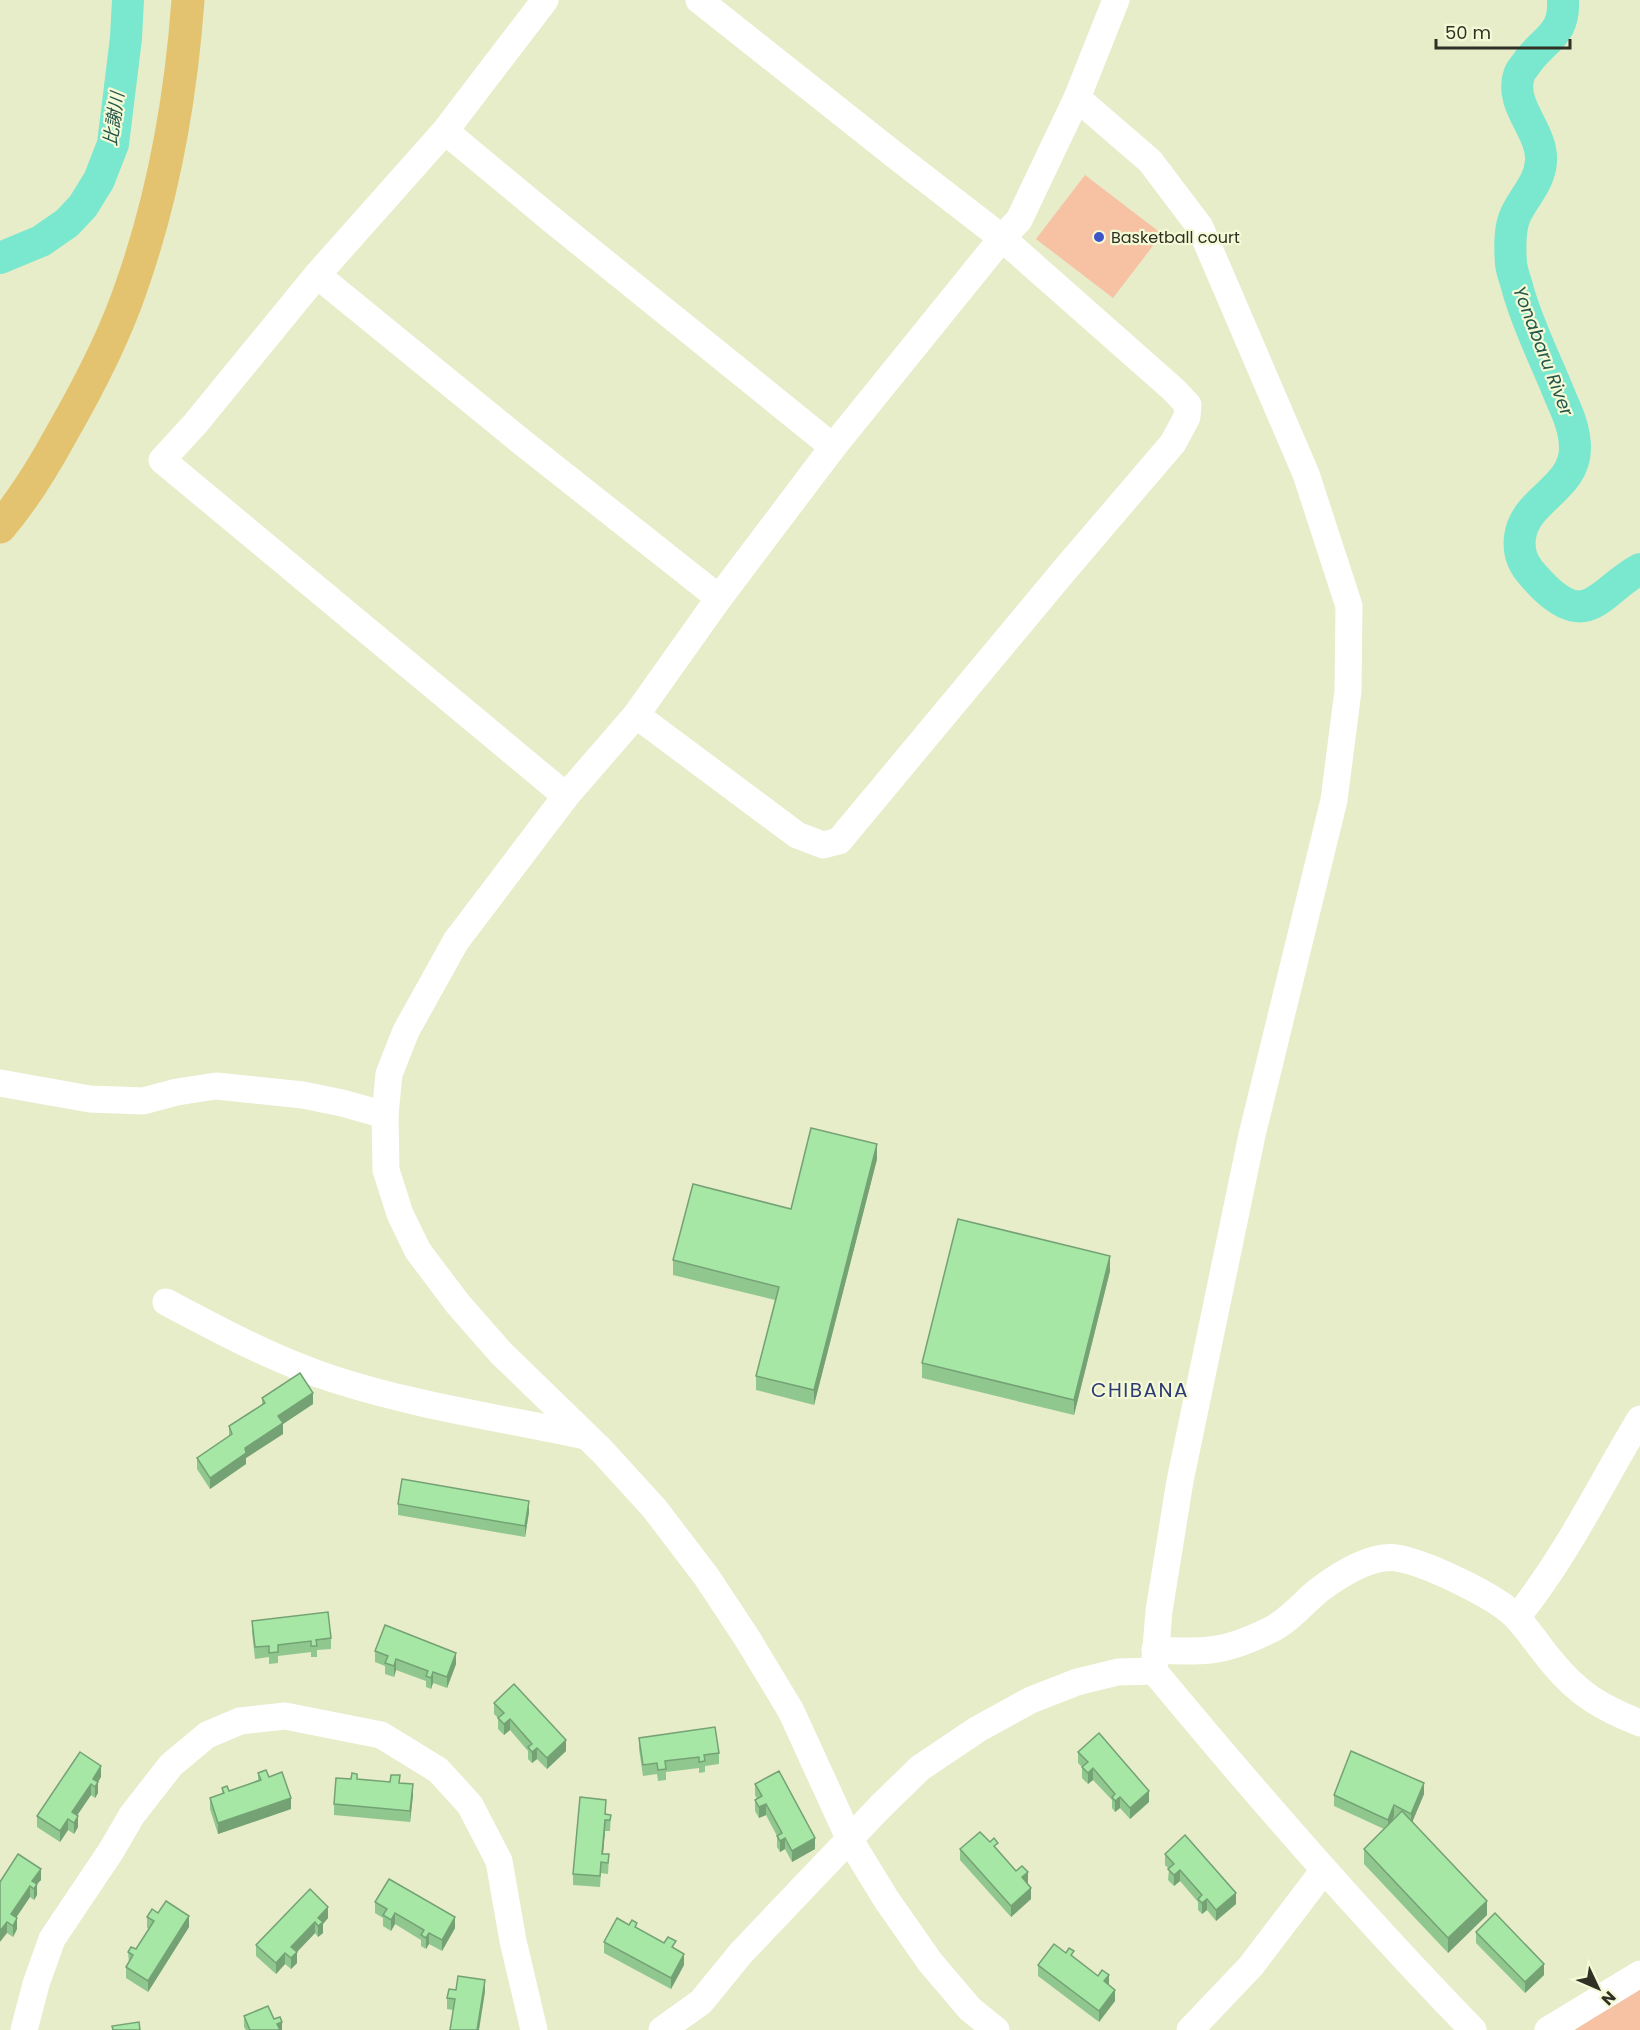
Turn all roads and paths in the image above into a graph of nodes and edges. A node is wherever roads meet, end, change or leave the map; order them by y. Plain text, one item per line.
1 (188, 0) edge
2 (545, 0) edge
3 (699, 0) edge
4 (1116, 0) edge
5 (1077, 98) junction
6 (445, 131) junction
7 (1002, 238) junction
8 (317, 275) junction
9 (833, 447) junction
10 (0, 528) edge
11 (719, 598) junction
12 (636, 716) junction
13 (566, 796) junction
14 (0, 1083) edge
15 (385, 1115) junction
16 (166, 1302) dead end
17 (1640, 1419) edge
18 (585, 1436) junction
19 (1517, 1617) junction
20 (1155, 1661) junction
21 (1640, 1723) edge
22 (849, 1840) junction
23 (1324, 1870) junction
24 (1640, 1974) edge
25 (24, 2030) edge
26 (534, 2030) edge
27 (663, 2030) edge
28 (996, 2030) edge
29 (1190, 2030) edge
30 (1473, 2030) edge
31 (1548, 2030) edge

1 - 10 main road
2 - 6 street
3 - 7 street
4 - 5 street
5 - 7 street
5 - 20 street
6 - 8 street
6 - 9 street
7 - 9 street
7 - 12 street
8 - 11 street
8 - 13 street
9 - 11 street
11 - 12 street
12 - 13 street
13 - 15 street
14 - 15 street
15 - 18 street
16 - 18 street
17 - 19 street
18 - 22 street
19 - 20 street
19 - 21 street
20 - 22 street
20 - 23 street
22 - 27 street
22 - 28 street
23 - 29 street
23 - 30 street
24 - 31 street
25 - 26 street

